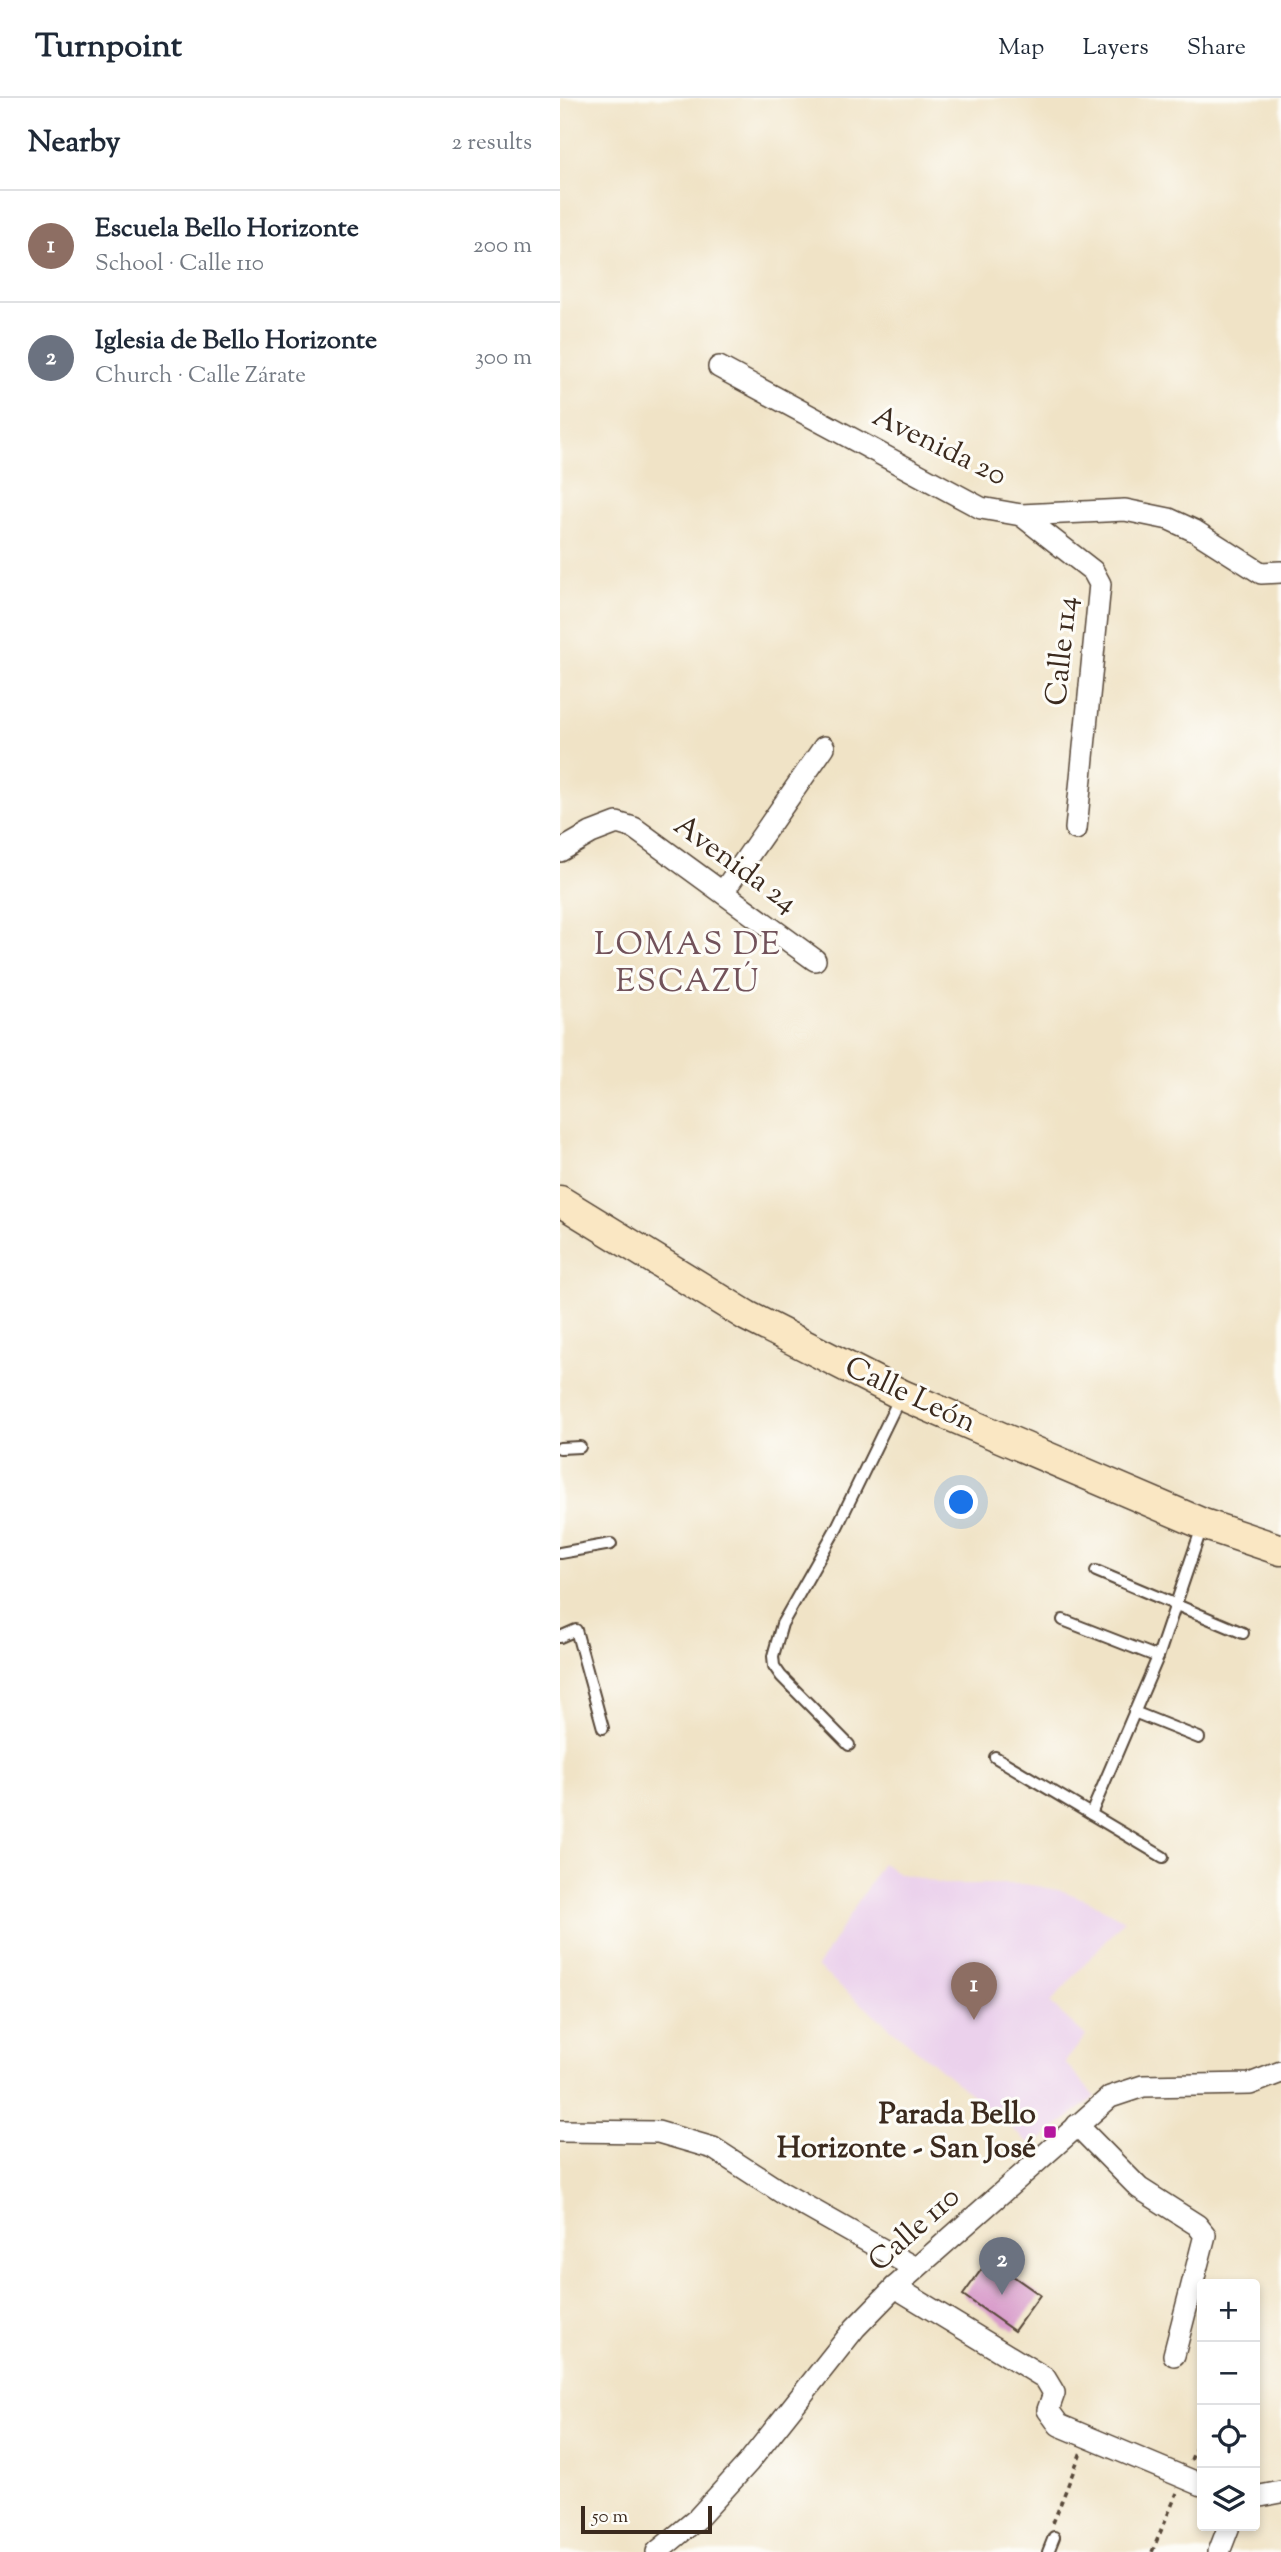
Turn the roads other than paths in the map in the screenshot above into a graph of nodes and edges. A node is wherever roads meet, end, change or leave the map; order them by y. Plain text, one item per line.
1 (719, 367) dead end
2 (1021, 515) junction
3 (1271, 572) edge
4 (824, 747) dead end
5 (1076, 829) dead end
6 (560, 851) edge
7 (723, 892) junction
8 (815, 960) dead end
9 (562, 1208) edge
10 (902, 1395) junction
11 (580, 1447) dead end
12 (560, 1448) edge
13 (1203, 1524) junction
14 (611, 1544) dead end
15 (1281, 1550) edge
16 (560, 1553) edge
17 (1096, 1571) dead end
18 (1175, 1604) junction
19 (1063, 1620) dead end
20 (1243, 1633) dead end
21 (560, 1637) edge
22 (1158, 1657) junction
23 (1134, 1712) junction
24 (603, 1728) dead end
25 (1199, 1738) dead end
26 (849, 1745) dead end
27 (995, 1758) dead end
28 (1091, 1814) junction
29 (1163, 1857) dead end
30 (1281, 2072) edge
31 (1077, 2125) junction
32 (560, 2131) edge
33 (915, 2268) junction
34 (895, 2287) junction
35 (1174, 2355) dead end
36 (1197, 2483) edge
37 (1281, 2492) edge
38 (1260, 2496) edge
39 (1227, 2531) edge
40 (1054, 2537) dead end
41 (657, 2552) edge
42 (1048, 2552) edge
43 (1219, 2552) edge

1 - 2 street, Avenida 20
2 - 3 street, Avenida 20
2 - 5 street, Calle 114
4 - 7 street
6 - 7 street, Avenida 24
7 - 8 street, Avenida 24
9 - 10 main road, Calle León
10 - 13 main road, Calle León
10 - 26 lane
11 - 12 lane
13 - 15 main road, Calle León
13 - 18 lane
14 - 16 lane
17 - 18 lane
18 - 20 lane
18 - 22 lane
19 - 22 lane
21 - 24 lane
22 - 23 lane
23 - 25 lane
23 - 28 lane
27 - 28 lane
28 - 29 lane
30 - 31 street, Calle 110
31 - 33 street, Calle 110
31 - 35 street
32 - 33 street
33 - 34 street, Calle 110
34 - 36 street
34 - 41 street, Calle 110
37 - 38 street
39 - 43 street
40 - 42 lane

